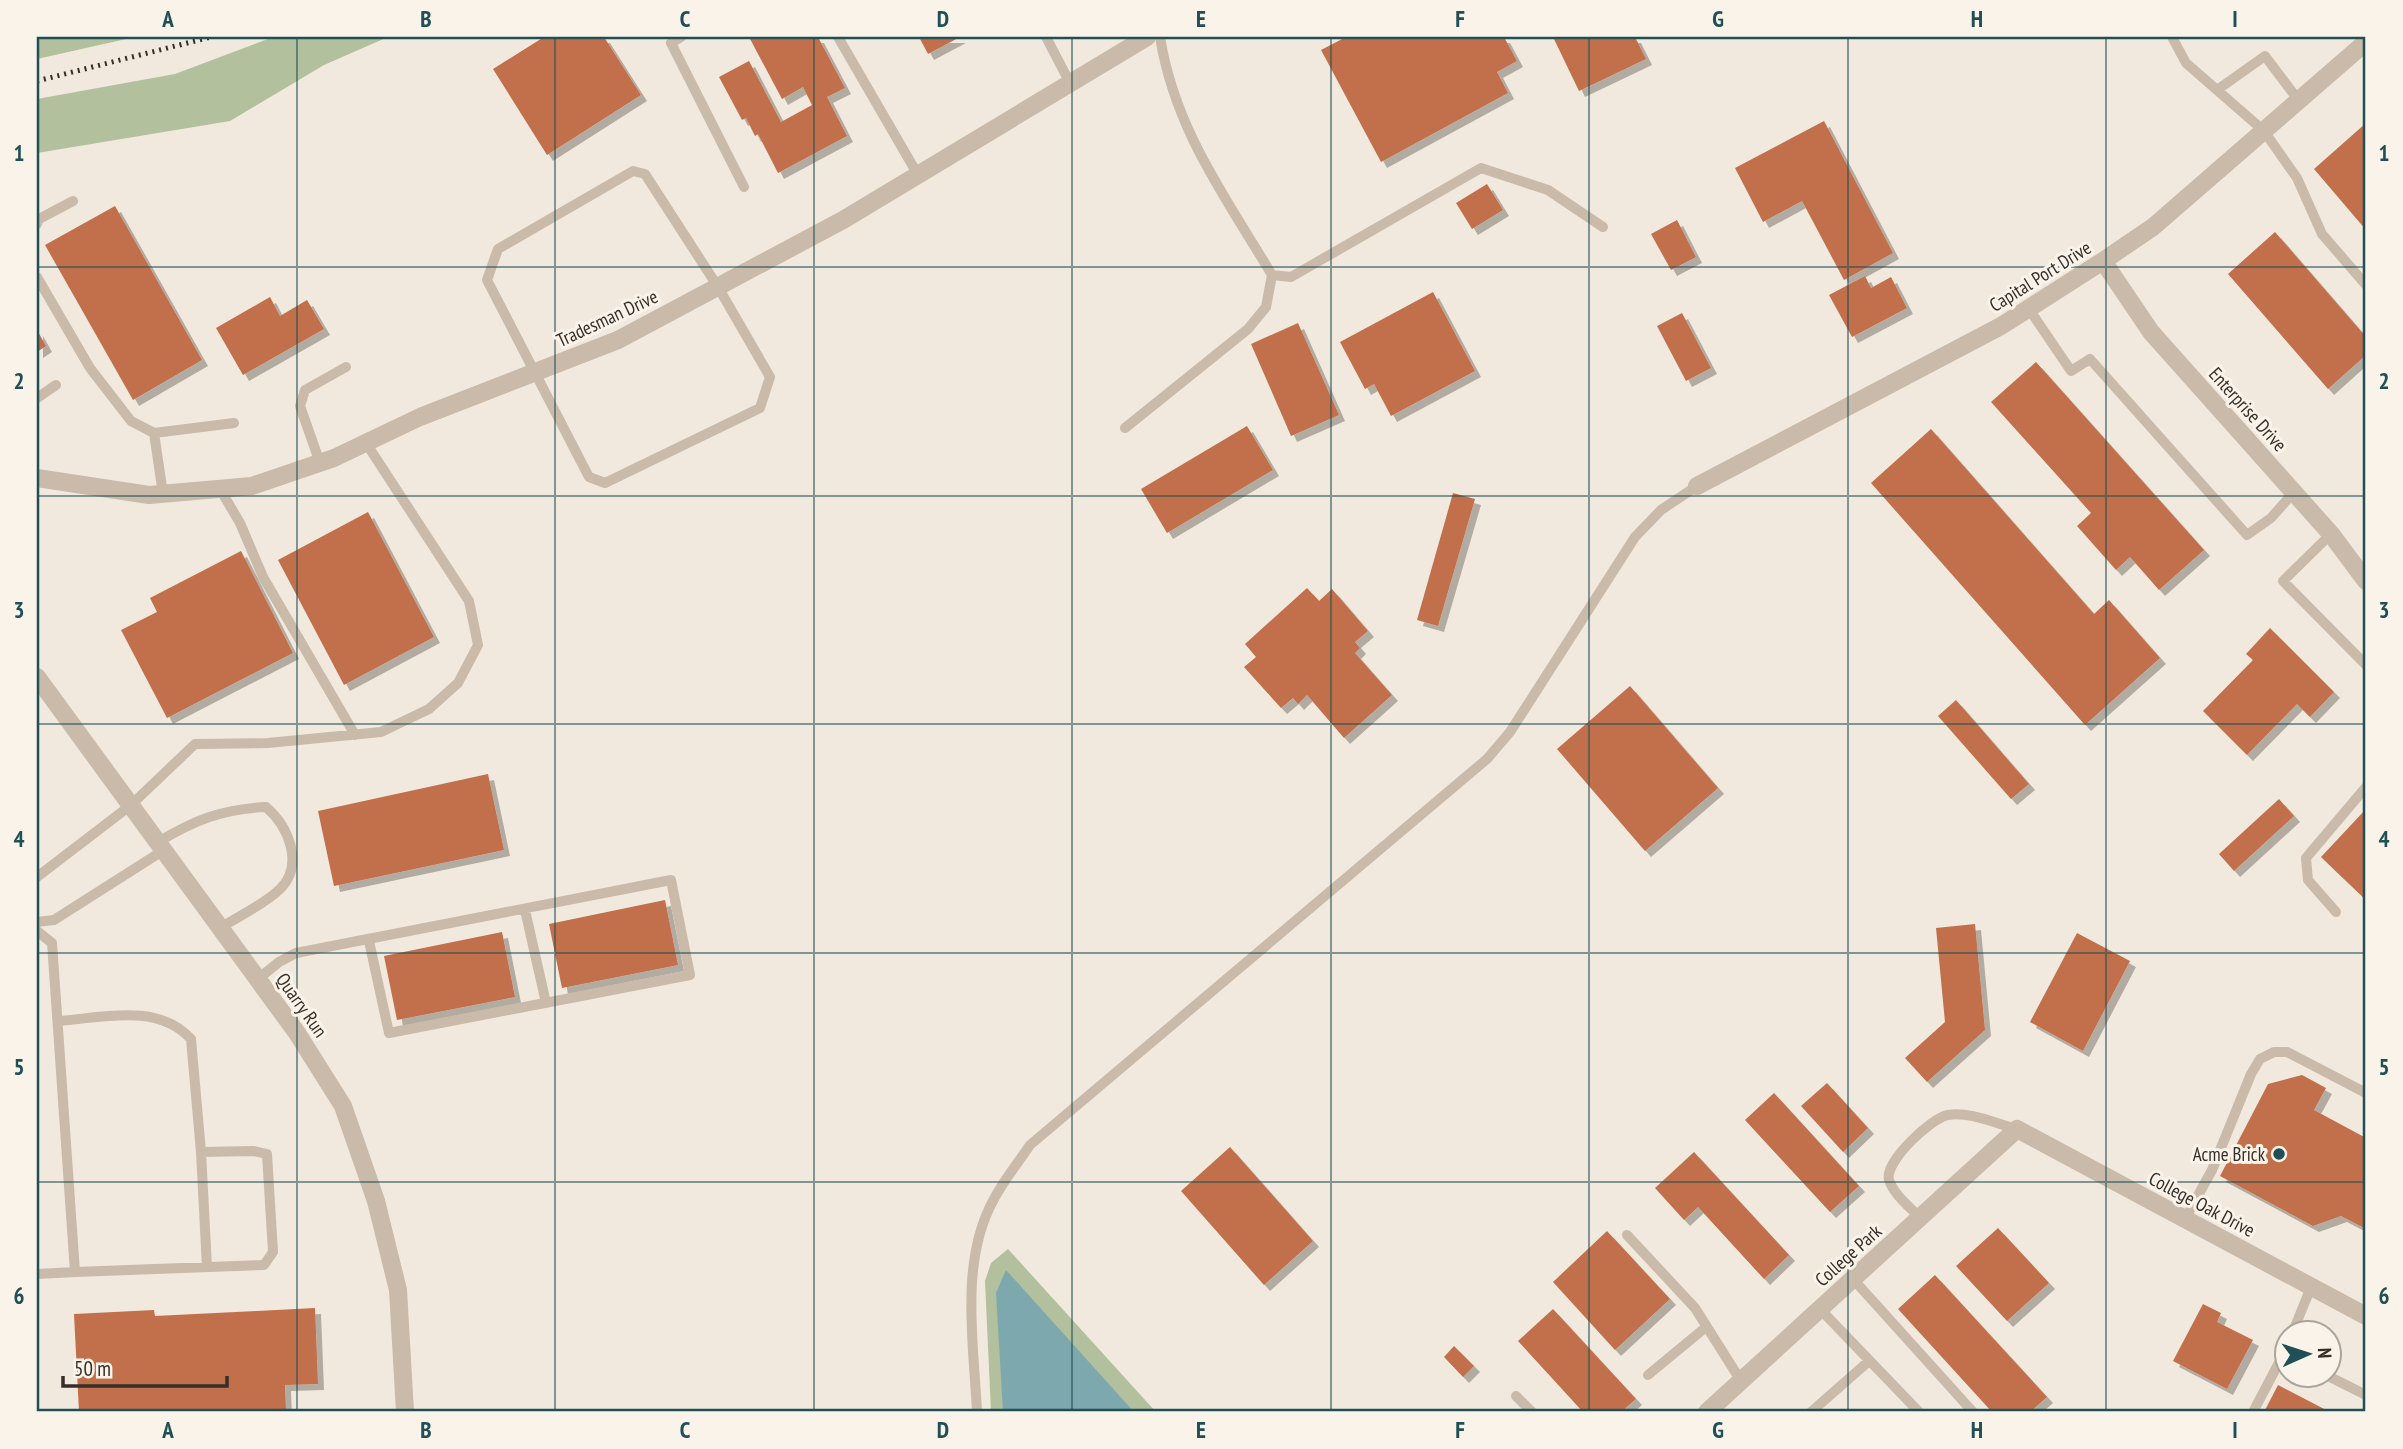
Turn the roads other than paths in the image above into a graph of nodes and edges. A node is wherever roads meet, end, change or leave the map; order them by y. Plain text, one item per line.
1 (681, 37) edge
2 (838, 37) edge
3 (1046, 37) edge
4 (1147, 37) edge
5 (1160, 37) edge
6 (2172, 37) edge
7 (2366, 42) edge
8 (1070, 83) junction
9 (2217, 90) junction
10 (2299, 101) junction
11 (2264, 131) junction
12 (918, 175) junction
13 (744, 187) dead end
14 (73, 201) dead end
15 (37, 224) edge
16 (1603, 227) dead end
17 (2103, 261) junction
18 (1272, 275) junction
19 (37, 276) edge
20 (2366, 285) edge
21 (718, 287) junction
22 (2029, 309) junction
23 (346, 368) dead end
24 (536, 372) junction
25 (57, 386) dead end
26 (37, 398) edge
27 (234, 423) dead end
28 (1125, 428) dead end
29 (153, 433) junction
30 (366, 443) junction
31 (320, 463) junction
32 (37, 478) edge
33 (1697, 486) joint
34 (220, 489) junction
35 (2294, 492) junction
36 (163, 494) junction
37 (2331, 534) junction
38 (2366, 581) edge
39 (2366, 665) edge
40 (37, 677) edge
41 (355, 735) junction
42 (2366, 787) edge
43 (131, 806) junction
44 (161, 846) junction
45 (37, 877) edge
46 (525, 910) junction
47 (2336, 912) dead end
48 (37, 922) edge
49 (220, 928) junction
50 (37, 931) edge
51 (369, 941) junction
52 (258, 979) junction
53 (546, 1003) junction
54 (58, 1021) junction
55 (2366, 1093) edge
56 (2017, 1129) junction
57 (201, 1152) junction
58 (1920, 1217) junction
59 (2185, 1219) junction
60 (1627, 1236) dead end
61 (207, 1267) junction
62 (75, 1272) junction
63 (37, 1275) edge
64 (1853, 1279) junction
65 (2311, 1287) junction
66 (1820, 1309) junction
67 (2365, 1314) edge
68 (2298, 1320) edge
69 (1706, 1327) junction
70 (1869, 1361) junction
71 (2274, 1373) edge
72 (1648, 1375) dead end
73 (1741, 1381) junction
74 (2344, 1384) edge
75 (2366, 1395) edge
76 (1516, 1396) dead end
77 (405, 1412) edge
78 (977, 1412) edge
79 (1532, 1412) edge
80 (1707, 1412) edge
81 (1811, 1412) edge
82 (1919, 1412) edge
83 (1973, 1412) edge
84 (2253, 1412) edge

1 - 13 lane
2 - 12 lane
3 - 8 lane
4 - 8 street, Tradesman Drive
5 - 18 lane
6 - 9 lane
7 - 10 street, Capital Port Drive
8 - 12 street, Tradesman Drive
9 - 10 lane
9 - 11 lane
10 - 11 street, Capital Port Drive
11 - 17 street, Capital Port Drive
11 - 20 lane
12 - 21 street, Tradesman Drive
14 - 15 lane
16 - 18 lane
17 - 22 street, Capital Port Drive
17 - 35 street, Enterprise Drive
18 - 28 lane
19 - 29 lane
21 - 24 street, Tradesman Drive
21 - 24 lane
21 - 24 lane
22 - 33 street, Capital Port Drive
22 - 35 lane
23 - 31 lane
24 - 30 street, Tradesman Drive
25 - 26 lane
27 - 29 lane
29 - 36 lane
30 - 31 street, Tradesman Drive
30 - 41 lane
31 - 34 street, Tradesman Drive
32 - 36 street, Tradesman Drive
33 - 78 lane
34 - 36 street, Tradesman Drive
34 - 41 lane
35 - 37 street, Enterprise Drive
37 - 38 street, Enterprise Drive
37 - 39 lane
40 - 43 street, Quarry Run
41 - 43 lane
42 - 47 lane
43 - 44 street, Quarry Run
43 - 45 lane
44 - 48 lane
44 - 49 street, Quarry Run
44 - 49 lane
46 - 51 lane
46 - 53 lane
46 - 53 lane
49 - 52 street, Quarry Run
50 - 54 lane
51 - 52 lane
51 - 53 lane
52 - 77 street, Quarry Run
54 - 57 lane
54 - 62 lane
55 - 59 lane
56 - 58 street, College Park
56 - 58 lane
56 - 59 street, College Oak Drive
57 - 61 lane
57 - 61 lane
58 - 64 street, College Park
59 - 65 street, College Oak Drive
60 - 69 lane
61 - 62 lane
62 - 63 lane
64 - 66 street, College Park
64 - 83 lane
65 - 67 street, College Oak Drive
65 - 68 lane
66 - 70 lane
66 - 73 street, College Park
69 - 72 lane
69 - 73 lane
70 - 81 lane
70 - 82 lane
71 - 84 lane
73 - 80 street, College Park
74 - 75 lane
76 - 79 lane

